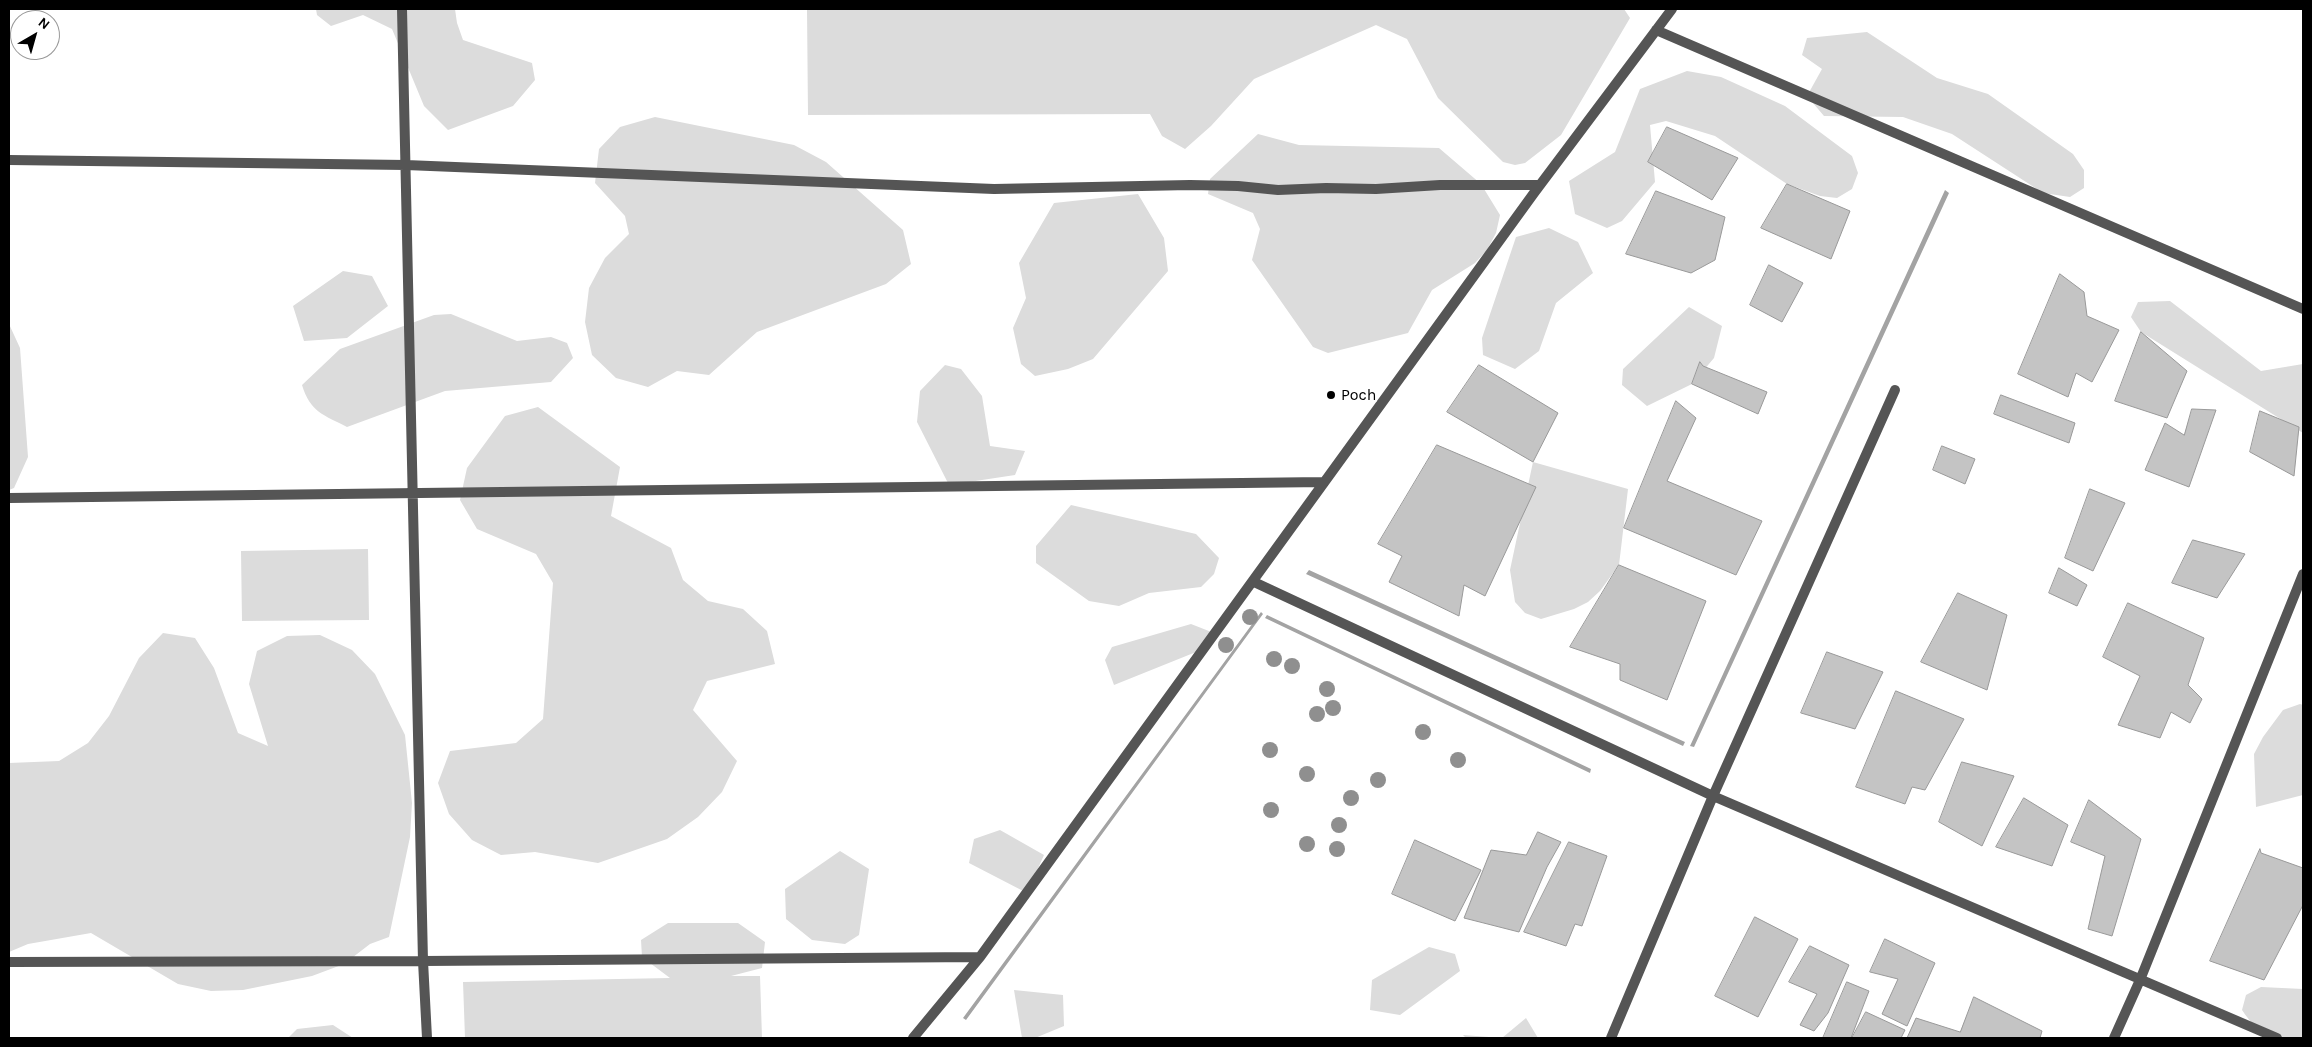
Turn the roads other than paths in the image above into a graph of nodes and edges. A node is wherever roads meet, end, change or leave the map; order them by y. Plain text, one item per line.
1 (402, 9) edge
2 (1672, 9) edge
3 (1656, 30) junction
4 (9, 160) edge
5 (406, 165) junction
6 (1540, 185) junction
7 (2303, 309) edge
8 (1896, 390) dead end
9 (1324, 482) junction
10 (413, 493) junction
11 (9, 498) edge
12 (2303, 574) edge
13 (1254, 582) junction
14 (1713, 796) junction
15 (980, 956) junction
16 (9, 962) edge
17 (422, 962) junction
18 (2140, 980) junction
19 (427, 1038) edge
20 (913, 1038) edge
21 (1611, 1038) edge
22 (2114, 1038) edge
23 (2277, 1038) edge

1 - 5 street
2 - 3 street
3 - 6 street
3 - 7 street
4 - 5 street
5 - 6 street
5 - 10 street
6 - 9 street
8 - 14 street
9 - 10 street
9 - 13 street
10 - 11 street
10 - 17 street
12 - 18 street
13 - 14 street
13 - 15 street
14 - 18 street
14 - 21 street
15 - 17 street
15 - 20 street
16 - 17 street
17 - 19 street
18 - 22 street
18 - 23 street

